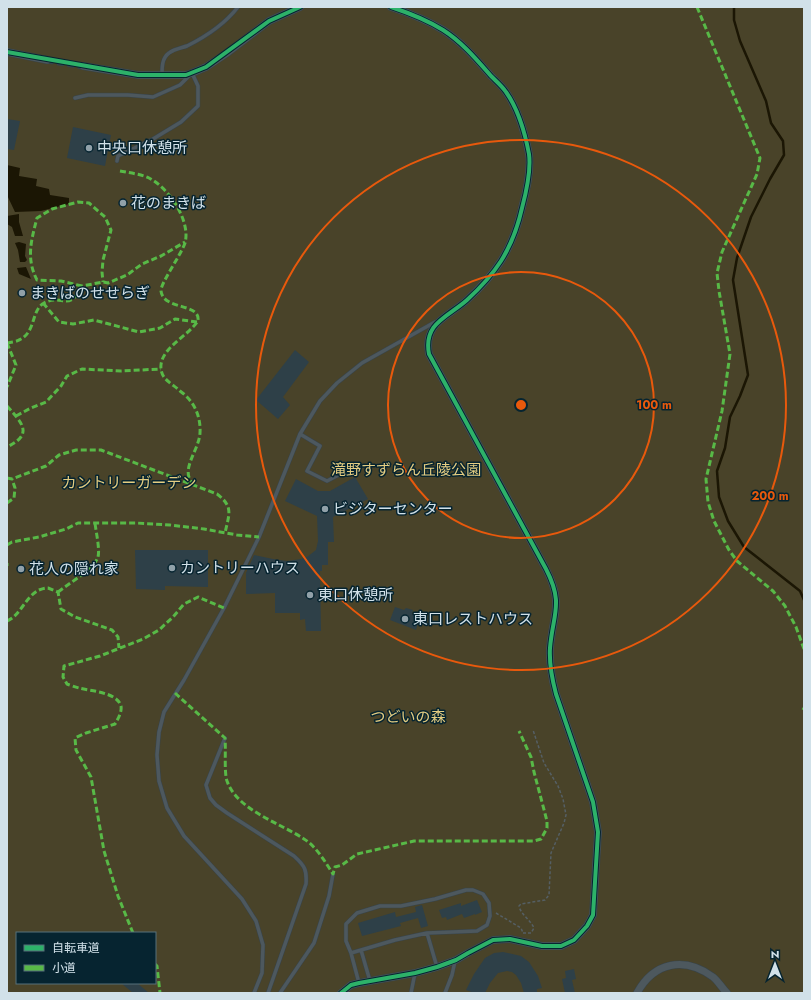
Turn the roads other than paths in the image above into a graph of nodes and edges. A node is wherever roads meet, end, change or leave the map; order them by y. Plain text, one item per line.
1 (238, 7) edge
2 (300, 7) edge
3 (391, 7) edge
4 (7, 52) edge
5 (47, 60) tunnel mouth
6 (83, 66) tunnel mouth
7 (192, 73) junction
8 (162, 75) junction
9 (75, 98) dead end
10 (117, 161) dead end
11 (440, 320) junction
12 (300, 434) junction
13 (356, 466) dead end
14 (225, 738) dead end
15 (333, 874) dead end
16 (427, 933) junction
17 (361, 950) junction
18 (351, 953) junction
19 (456, 960) junction
20 (437, 967) junction
21 (415, 973) junction
22 (370, 980) junction
23 (359, 983) junction
24 (254, 993) edge
25 (268, 993) edge
26 (280, 993) edge
27 (341, 993) edge
28 (411, 993) edge
29 (445, 993) edge
30 (637, 993) edge
31 (727, 993) edge

1 - 8 lane
2 - 7 street
3 - 11 street
4 - 5 street
6 - 8 street
7 - 8 street
7 - 9 lane
7 - 10 lane
11 - 12 lane
11 - 19 street
12 - 13 lane
12 - 24 lane
14 - 25 lane
15 - 26 lane
16 - 17 lane
16 - 18 lane
16 - 20 lane
17 - 18 lane
17 - 22 lane
18 - 23 lane
19 - 20 street
19 - 29 lane
20 - 21 street
21 - 22 street
21 - 28 lane
22 - 23 street
23 - 27 street
30 - 31 street

